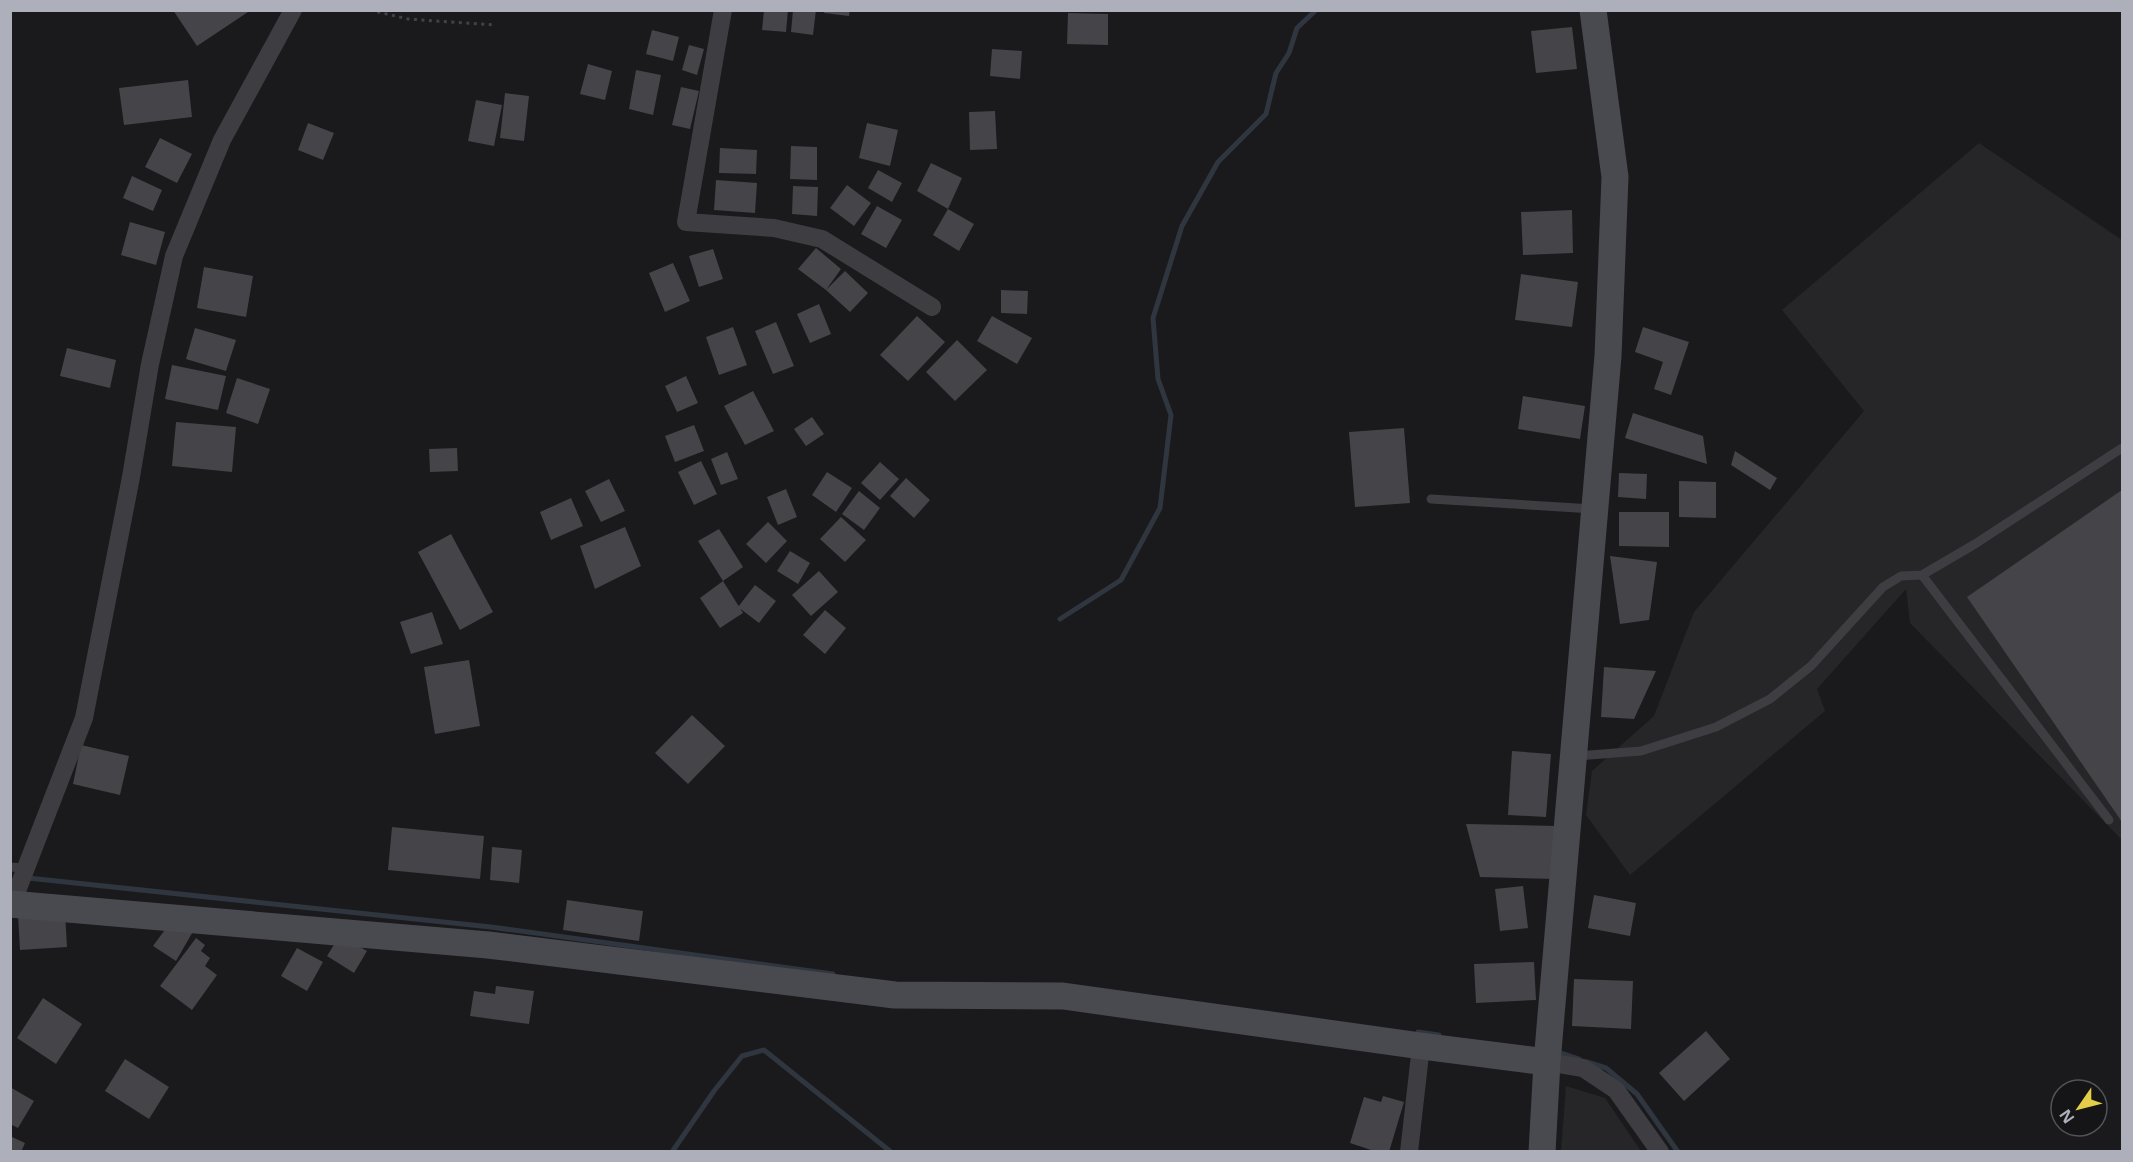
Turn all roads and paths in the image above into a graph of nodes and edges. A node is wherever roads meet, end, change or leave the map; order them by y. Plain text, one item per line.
1 (293, 10) edge
2 (370, 10) edge
3 (723, 10) edge
4 (1593, 10) edge
5 (495, 25) dead end
6 (932, 307) dead end
7 (2122, 448) edge
8 (1431, 500) dead end
9 (1595, 509) junction
10 (1922, 575) junction
11 (1574, 757) junction
12 (2109, 820) dead end
13 (18, 867) edge
14 (11, 906) edge
15 (1421, 1046) junction
16 (1547, 1062) junction
17 (1409, 1152) edge
18 (1542, 1152) edge
19 (1660, 1152) edge

1 - 13 street
2 - 5 path
3 - 6 street
4 - 9 street
7 - 10 lane
8 - 9 lane
9 - 11 street
10 - 11 lane
10 - 12 lane
11 - 16 street
13 - 14 street
14 - 15 street
15 - 16 street
15 - 17 street
16 - 18 street
16 - 19 street

